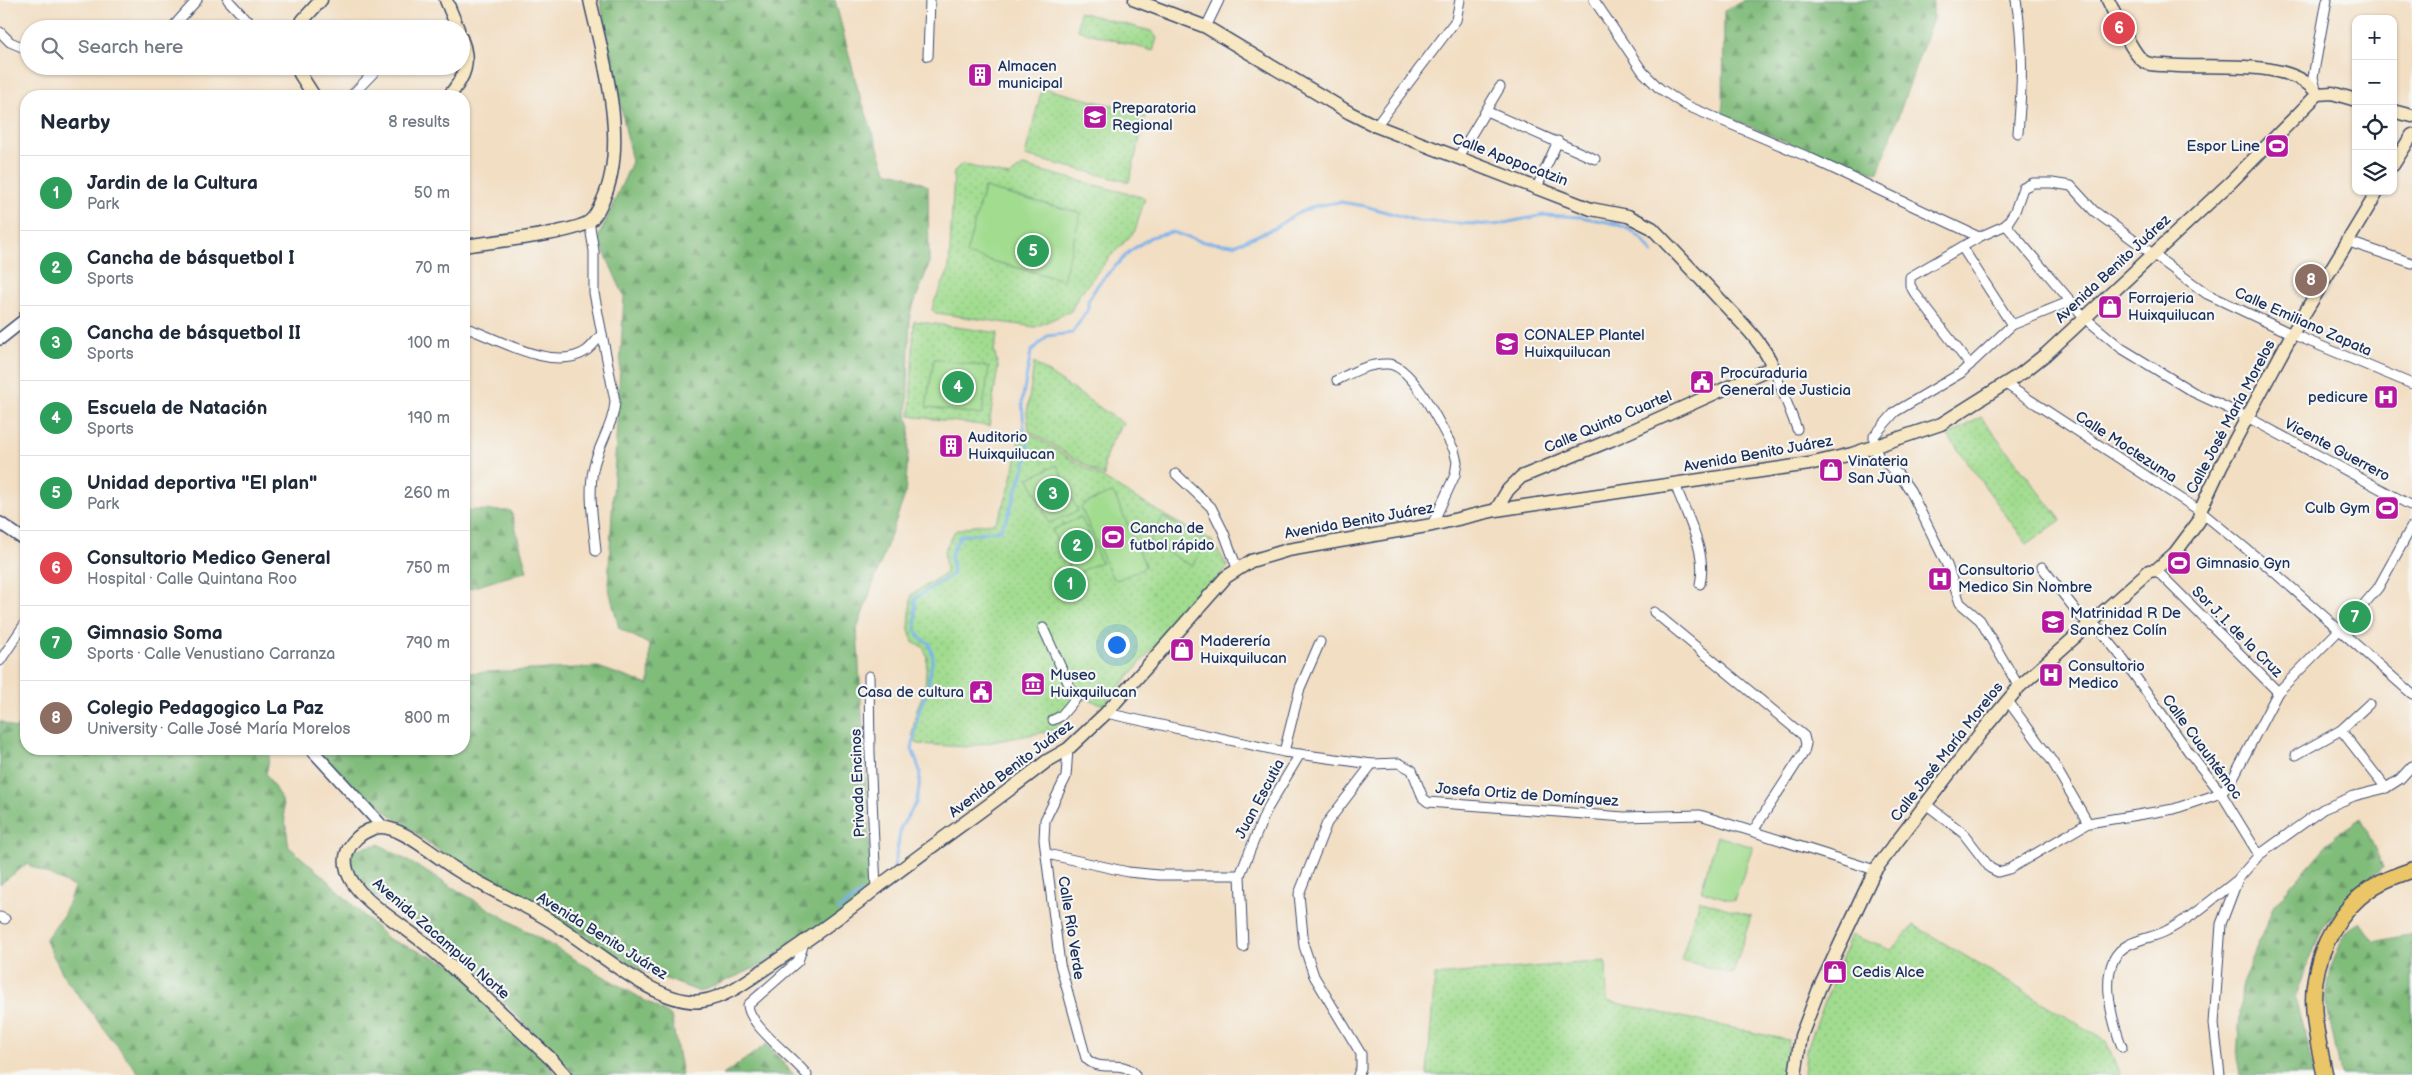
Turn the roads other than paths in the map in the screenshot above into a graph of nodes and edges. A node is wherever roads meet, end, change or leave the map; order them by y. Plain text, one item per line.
1 (197, 0) edge
2 (228, 0) edge
3 (321, 0) edge
4 (446, 0) edge
5 (590, 0) edge
6 (930, 0) edge
7 (1135, 0) edge
8 (1219, 0) edge
9 (1460, 0) edge
10 (1594, 0) edge
11 (2016, 0) edge
12 (2108, 0) edge
13 (2328, 0) edge
14 (179, 20) edge
15 (247, 20) edge
16 (303, 20) edge
17 (454, 20) edge
18 (1206, 27) junction
19 (0, 32) edge
20 (20, 46) edge
21 (928, 56) dead end
22 (301, 75) edge
23 (371, 75) edge
24 (464, 75) edge
25 (1500, 87) dead end
26 (310, 90) edge
27 (357, 90) edge
28 (454, 90) edge
29 (2318, 94) junction
30 (2352, 99) edge
31 (1486, 111) junction
32 (2397, 111) edge
33 (2412, 116) edge
34 (1376, 126) junction
35 (2018, 133) dead end
36 (2412, 135) edge
37 (1558, 141) junction
38 (1458, 157) junction
39 (1595, 159) dead end
40 (2397, 159) edge
41 (1537, 187) junction
42 (2376, 195) edge
43 (590, 222) junction
44 (2006, 225) junction
45 (1979, 237) junction
46 (2349, 242) junction
47 (470, 245) edge
48 (1962, 247) junction
49 (2154, 254) junction
50 (2412, 263) edge
51 (2071, 301) junction
52 (2084, 317) junction
53 (20, 323) edge
54 (2012, 325) junction
55 (470, 329) edge
56 (602, 334) junction
57 (2292, 334) junction
58 (0, 339) edge
59 (1970, 365) junction
60 (1773, 367) junction
61 (1337, 380) dead end
62 (2004, 383) junction
63 (2412, 384) edge
64 (2249, 418) junction
65 (1797, 428) dead end
66 (1874, 446) junction
67 (1176, 474) dead end
68 (1675, 484) junction
69 (2412, 506) edge
70 (1496, 510) junction
71 (2200, 511) junction
72 (0, 523) edge
73 (1432, 525) junction
74 (2412, 526) edge
75 (20, 537) edge
76 (596, 552) dead end
77 (2042, 567) dead end
78 (1237, 568) junction
79 (2156, 570) junction
80 (1700, 584) dead end
81 (1654, 612) dead end
82 (2090, 623) junction
83 (1043, 628) dead end
84 (2340, 630) junction
85 (20, 631) edge
86 (1320, 642) dead end
87 (0, 661) edge
88 (869, 676) dead end
89 (2019, 687) junction
90 (2278, 692) junction
91 (2412, 694) edge
92 (2008, 701) junction
93 (2369, 704) dead end
94 (1106, 714) junction
95 (1053, 720) dead end
96 (2341, 730) junction
97 (1068, 749) junction
98 (1284, 752) junction
99 (1300, 754) junction
100 (316, 755) edge
101 (2296, 755) dead end
102 (1372, 764) junction
103 (2412, 766) edge
104 (2386, 788) junction
105 (2221, 793) junction
106 (1927, 805) junction
107 (2088, 824) junction
108 (382, 826) junction
109 (1753, 831) junction
110 (1047, 854) junction
111 (2259, 855) junction
112 (1875, 870) junction
113 (2412, 870) edge
114 (1240, 875) junction
115 (2238, 879) junction
116 (876, 888) junction
117 (804, 943) junction
118 (1242, 947) dead end
119 (2122, 1047) dead end
120 (565, 1075) edge
121 (807, 1075) edge
122 (1135, 1075) edge
123 (1358, 1075) edge
124 (1795, 1075) edge
125 (2220, 1075) edge
126 (2325, 1075) edge

1 - 14 street
2 - 15 street
3 - 16 main road
4 - 17 main road
5 - 43 main road
6 - 21 street
7 - 18 main road, Calle Apopocatzin
8 - 18 street
9 - 34 street
10 - 45 street
11 - 35 street
12 - 29 main road
13 - 29 street
18 - 34 main road, Calle Apopocatzin
19 - 20 street
22 - 26 main road
23 - 27 street
24 - 28 main road
25 - 31 street
29 - 30 main road
29 - 49 main road, Avenida Benito Juárez
31 - 37 street
31 - 38 street
32 - 33 main road
34 - 38 main road, Calle Apopocatzin
36 - 40 main road
37 - 39 street
37 - 41 street
38 - 41 main road, Calle Apopocatzin
41 - 60 main road, Calle Apopocatzin
42 - 46 main road, Calle José María Morelos
43 - 47 main road
43 - 56 street
44 - 45 street
44 - 49 street, Calle Emiliano Zapata
44 - 51 street, Vicente Guerrero
45 - 48 street
46 - 50 street
46 - 57 main road, Calle José María Morelos
48 - 54 street
48 - 59 street
49 - 52 main road, Avenida Benito Juárez
49 - 57 street, Calle Emiliano Zapata
51 - 52 street, Vicente Guerrero
51 - 54 street
52 - 62 main road, Avenida Benito Juárez
52 - 64 street, Vicente Guerrero
53 - 58 street
54 - 59 street
55 - 56 street
56 - 76 street
57 - 63 street, Calle Emiliano Zapata
57 - 64 main road, Calle José María Morelos
59 - 66 street
60 - 65 street, Calle Apopocatzin
60 - 70 main road, Calle Quinto Cuartel
61 - 73 street
62 - 66 main road, Avenida Benito Juárez
62 - 71 street, Calle Moctezuma
64 - 69 street, Vicente Guerrero
64 - 71 main road, Calle José María Morelos
66 - 68 main road, Avenida Benito Juárez
66 - 89 street
67 - 78 street
68 - 70 main road, Avenida Benito Juárez
68 - 80 street
70 - 73 main road, Avenida Benito Juárez
71 - 79 main road, Calle José María Morelos
71 - 84 street, Calle Moctezuma
72 - 75 street
73 - 78 main road, Avenida Benito Juárez
74 - 84 street
77 - 82 street, Calle Cuauhtémoc
78 - 94 main road, Avenida Benito Juárez
79 - 82 main road, Calle José María Morelos
79 - 90 street, Sor J. I. de la Cruz
81 - 109 street
82 - 89 main road, Calle José María Morelos
82 - 105 street, Calle Cuauhtémoc
83 - 95 street
84 - 90 street
84 - 91 street, Calle Moctezuma
85 - 87 street
86 - 98 street
88 - 116 street, Privada Encinos
89 - 92 main road, Calle José María Morelos
90 - 105 street
92 - 106 main road, Calle José María Morelos
92 - 107 street
93 - 96 street
94 - 97 main road, Avenida Benito Juárez
94 - 98 street, Josefa Ortiz de Domínguez
96 - 101 street
96 - 104 street
97 - 110 street, Calle Río Verde
97 - 116 main road, Avenida Benito Juárez
98 - 99 street, Josefa Ortiz de Domínguez
99 - 102 street, Josefa Ortiz de Domínguez
99 - 114 street, Juan Escutia
100 - 108 street
102 - 109 street, Josefa Ortiz de Domínguez
102 - 123 street
103 - 104 street
104 - 111 street
105 - 107 street
105 - 111 street, Calle Cuauhtémoc
106 - 107 street
106 - 112 main road, Calle José María Morelos
108 - 117 main road, Avenida Benito Juárez
108 - 120 main road, Avenida Zacampula Norte
109 - 112 street, Josefa Ortiz de Domínguez
110 - 114 street
110 - 122 street, Calle Río Verde
111 - 115 street
112 - 124 main road, Calle José María Morelos
113 - 126 main road
114 - 118 street, Juan Escutia
115 - 119 street
115 - 125 street
116 - 117 main road, Avenida Benito Juárez
117 - 121 street

